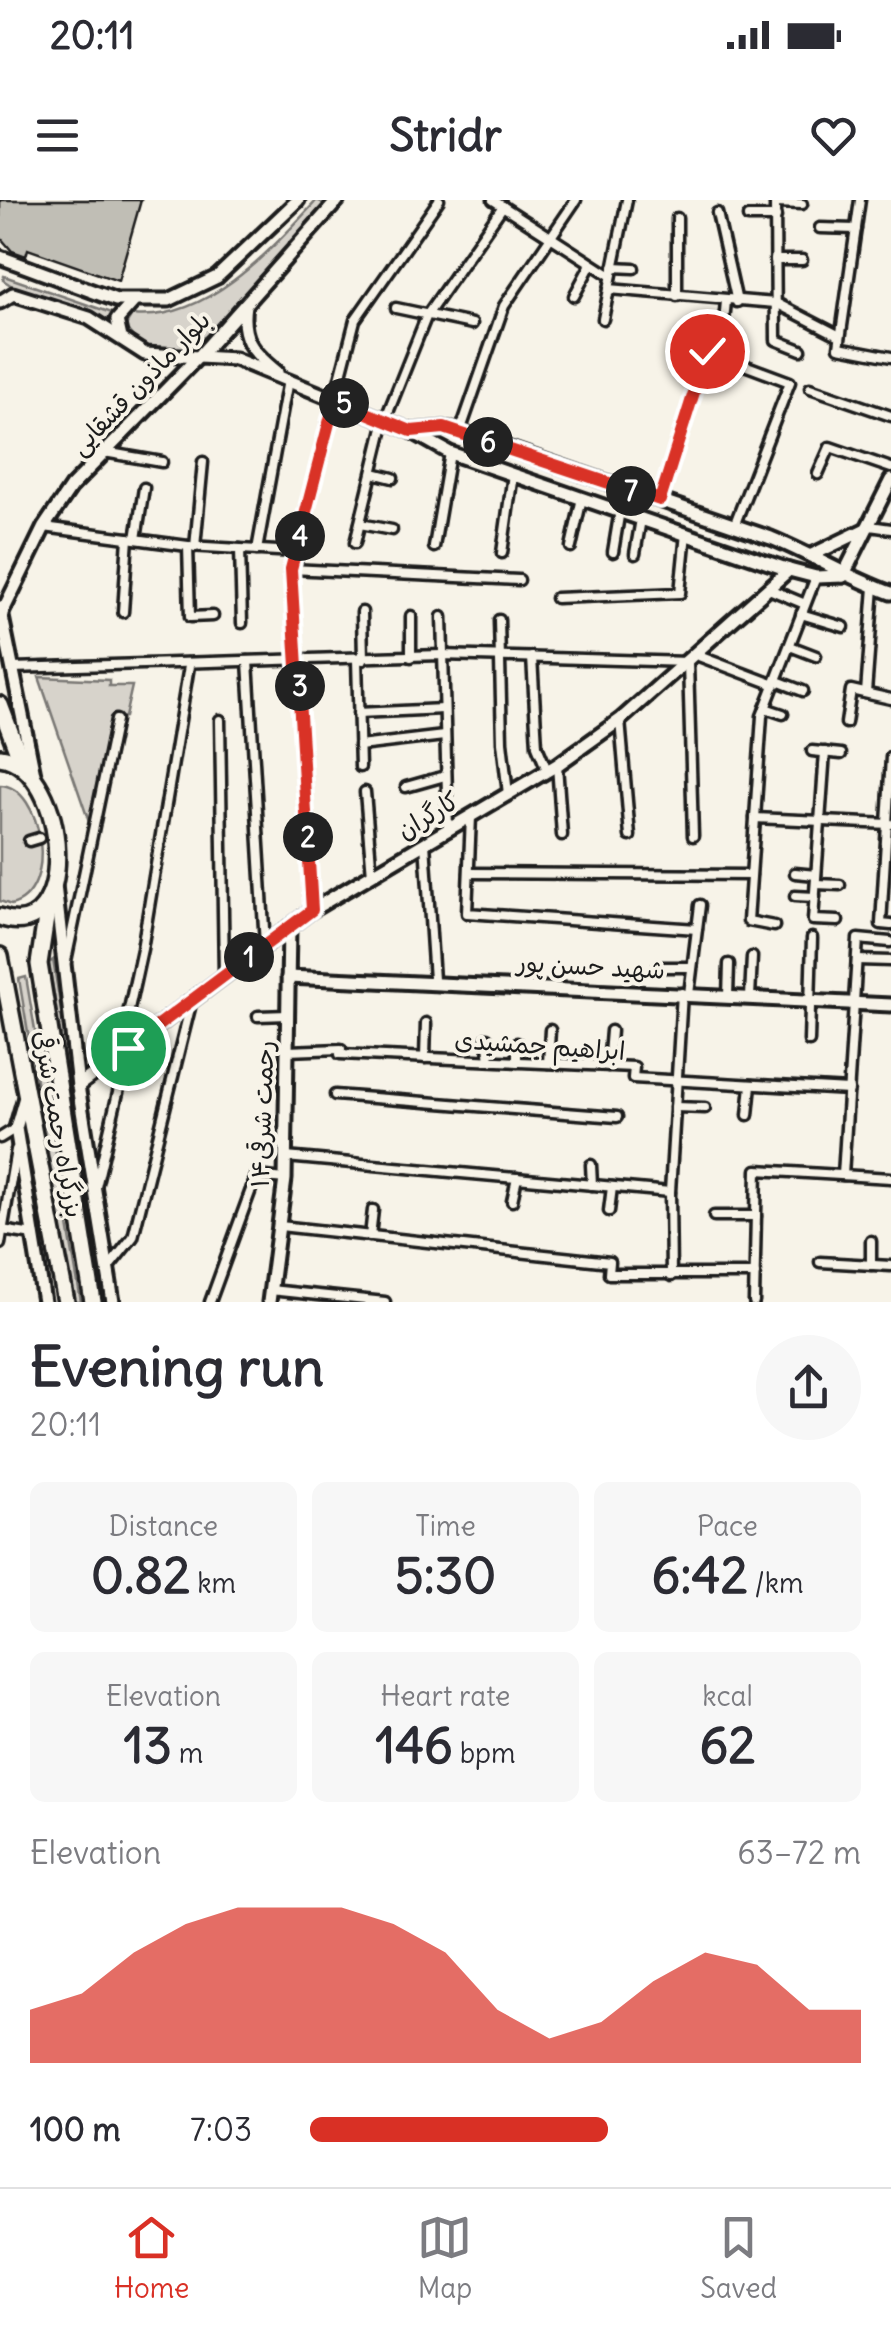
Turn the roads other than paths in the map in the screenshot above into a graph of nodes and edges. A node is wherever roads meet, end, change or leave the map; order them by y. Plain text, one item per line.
1 (298, 200) edge
2 (337, 200) edge
3 (439, 200) edge
4 (493, 200) edge
5 (576, 200) edge
6 (626, 200) edge
7 (860, 200) edge
8 (776, 201) edge
9 (802, 204) dead end
10 (506, 205) edge
11 (717, 214) dead end
12 (748, 217) dead end
13 (776, 217) junction
14 (677, 218) dead end
15 (820, 228) dead end
16 (856, 229) junction
17 (550, 239) junction
18 (776, 260) junction
19 (802, 260) dead end
20 (2, 262) edge
21 (590, 266) junction
22 (634, 268) dead end
23 (612, 272) junction
24 (0, 286) edge
25 (609, 289) junction
26 (13, 294) junction
27 (574, 296) dead end
28 (678, 296) junction
29 (0, 302) edge
30 (134, 302) junction
31 (726, 302) junction
32 (737, 302) junction
33 (776, 303) junction
34 (245, 305) junction
35 (396, 308) dead end
36 (427, 314) junction
37 (603, 319) dead end
38 (472, 324) dead end
39 (724, 333) dead end
40 (840, 336) junction
41 (122, 338) junction
42 (891, 346) edge
43 (801, 350) dead end
44 (201, 354) junction
45 (890, 357) edge
46 (288, 380) junction
47 (810, 388) dead end
48 (335, 400) junction
49 (891, 416) edge
50 (385, 420) junction
51 (411, 431) junction
52 (460, 432) junction
53 (104, 452) junction
54 (450, 454) junction
55 (162, 462) dead end
56 (203, 462) dead end
57 (891, 468) edge
58 (374, 473) junction
59 (513, 474) junction
60 (818, 474) dead end
61 (393, 478) dead end
62 (891, 480) edge
63 (144, 488) dead end
64 (582, 497) junction
65 (660, 500) junction
66 (620, 510) junction
67 (641, 518) junction
68 (360, 524) junction
69 (734, 526) junction
70 (870, 526) junction
71 (44, 527) junction
72 (392, 530) dead end
73 (891, 530) edge
74 (686, 534) junction
75 (132, 539) junction
76 (355, 543) dead end
77 (192, 547) junction
78 (434, 547) dead end
79 (571, 547) dead end
80 (240, 550) junction
81 (257, 550) junction
82 (295, 552) junction
83 (613, 552) dead end
84 (502, 553) dead end
85 (635, 554) dead end
86 (812, 555) junction
87 (291, 569) junction
88 (789, 570) junction
89 (843, 576) junction
90 (816, 577) junction
91 (519, 580) dead end
92 (874, 587) junction
93 (769, 589) junction
94 (891, 593) edge
95 (556, 598) dead end
96 (803, 609) junction
97 (1, 610) edge
98 (123, 612) dead end
99 (362, 612) dead end
100 (214, 616) dead end
101 (411, 616) dead end
102 (442, 616) dead end
103 (499, 620) dead end
104 (242, 622) dead end
105 (844, 627) dead end
106 (790, 646) junction
107 (441, 656) junction
108 (500, 656) junction
109 (816, 656) dead end
110 (411, 657) junction
111 (532, 658) junction
112 (692, 659) junction
113 (360, 660) junction
114 (248, 661) junction
115 (299, 662) junction
116 (189, 666) junction
117 (12, 668) junction
118 (776, 683) junction
119 (803, 691) dead end
120 (866, 693) junction
121 (891, 698) edge
122 (765, 708) junction
123 (443, 709) junction
124 (1, 712) edge
125 (358, 714) junction
126 (782, 714) dead end
127 (116, 720) dead end
128 (220, 720) dead end
129 (620, 720) junction
130 (846, 723) dead end
131 (444, 736) junction
132 (359, 746) junction
133 (812, 751) dead end
134 (826, 752) junction
135 (842, 754) dead end
136 (0, 757) edge
137 (891, 757) edge
138 (360, 767) dead end
139 (552, 768) junction
140 (30, 774) junction
141 (446, 776) junction
142 (406, 786) dead end
143 (365, 792) dead end
144 (508, 794) junction
145 (471, 816) junction
146 (755, 818) junction
147 (820, 821) junction
148 (889, 824) edge
149 (448, 830) junction
150 (562, 835) dead end
151 (630, 836) dead end
152 (693, 836) dead end
153 (425, 843) junction
154 (468, 873) junction
155 (795, 874) dead end
156 (372, 875) junction
157 (751, 875) junction
158 (816, 880) junction
159 (840, 885) dead end
160 (52, 891) junction
161 (795, 896) dead end
162 (814, 897) junction
163 (700, 904) dead end
164 (886, 906) edge
165 (312, 910) junction
166 (0, 916) edge
167 (838, 920) dead end
168 (891, 925) edge
169 (774, 926) dead end
170 (289, 927) junction
171 (697, 929) junction
172 (812, 938) dead end
173 (890, 942) edge
174 (265, 945) junction
175 (0, 956) edge
176 (752, 957) dead end
177 (857, 960) junction
178 (891, 962) edge
179 (729, 964) dead end
180 (658, 967) dead end
181 (692, 967) junction
182 (40, 973) junction
183 (63, 974) junction
184 (224, 975) junction
185 (288, 977) junction
186 (7, 978) junction
187 (434, 980) junction
188 (685, 993) junction
189 (728, 996) junction
190 (750, 997) junction
191 (192, 998) junction
192 (0, 1000) edge
193 (809, 1000) junction
194 (854, 1003) junction
195 (891, 1005) edge
196 (288, 1015) junction
197 (258, 1016) dead end
198 (426, 1022) dead end
199 (550, 1030) dead end
200 (612, 1031) dead end
201 (488, 1038) dead end
202 (808, 1041) dead end
203 (517, 1043) dead end
204 (287, 1051) junction
205 (124, 1052) junction
206 (424, 1058) junction
207 (490, 1060) junction
208 (517, 1062) junction
209 (548, 1063) junction
210 (608, 1066) junction
211 (676, 1081) junction
212 (751, 1085) junction
213 (78, 1086) junction
214 (27, 1088) junction
215 (849, 1090) junction
216 (335, 1095) dead end
217 (675, 1107) junction
218 (705, 1108) dead end
219 (748, 1114) dead end
220 (617, 1117) dead end
221 (16, 1128) junction
222 (0, 1138) edge
223 (18, 1144) junction
224 (286, 1157) junction
225 (591, 1165) dead end
226 (5, 1173) edge
227 (843, 1175) junction
228 (517, 1178) junction
229 (891, 1178) edge
230 (285, 1179) junction
231 (592, 1185) junction
232 (612, 1187) junction
233 (95, 1191) junction
234 (670, 1192) junction
235 (512, 1201) dead end
236 (374, 1210) dead end
237 (609, 1211) dead end
238 (714, 1216) dead end
239 (756, 1216) junction
240 (280, 1226) junction
241 (2, 1230) edge
242 (33, 1234) junction
243 (370, 1236) junction
244 (870, 1241) dead end
245 (0, 1244) edge
246 (820, 1262) dead end
247 (871, 1265) junction
248 (891, 1266) edge
249 (108, 1268) junction
250 (755, 1274) junction
251 (672, 1276) junction
252 (269, 1296) edge
253 (44, 1302) edge
254 (66, 1302) edge
255 (93, 1302) edge
256 (114, 1302) edge
257 (210, 1302) edge
258 (386, 1302) edge
259 (754, 1302) edge

1 - 30 street, بلوار ماذون قشقایی
2 - 34 street, بلوار ماذون قشقایی
3 - 48 street
4 - 10 street
5 - 17 street
6 - 23 street
7 - 16 street
8 - 9 street
8 - 13 street
10 - 17 street
10 - 36 street
11 - 32 street
12 - 13 street
13 - 18 street
14 - 28 street
15 - 16 street
16 - 40 street
17 - 21 street
17 - 52 street
18 - 19 street
18 - 33 street
20 - 30 street, بلوار ماذون قشقایی
21 - 23 street
21 - 27 street
22 - 23 street
23 - 25 street
24 - 26 street
25 - 28 street
25 - 37 street
26 - 29 street
26 - 41 street
28 - 31 street
30 - 41 street
31 - 32 street
31 - 39 street
32 - 33 street
33 - 40 street
33 - 43 street
34 - 44 street, بلوار ماذون قشقایی
34 - 46 street
35 - 36 street
36 - 38 street
36 - 50 street
40 - 45 street
41 - 44 street
42 - 45 street
44 - 46 street
44 - 53 street, بلوار ماذون قشقایی
46 - 48 street
46 - 81 street
47 - 49 street
48 - 50 street
48 - 82 street
50 - 51 street
50 - 58 street
51 - 52 street
51 - 54 street
52 - 65 street
53 - 55 street
53 - 71 street, بلوار ماذون قشقایی
54 - 59 street
54 - 78 street
56 - 77 street
57 - 60 street
58 - 61 street
58 - 68 street
59 - 64 street
59 - 84 street
62 - 70 street
63 - 75 street
64 - 66 street
64 - 79 street
65 - 69 street
65 - 69 street
66 - 67 street
66 - 83 street
67 - 74 street
67 - 85 street
68 - 72 street
68 - 76 street
69 - 86 street
70 - 73 street
70 - 86 street
70 - 89 street
71 - 75 street
71 - 97 street, بلوار ماذون قشقایی
74 - 88 street
74 - 95 street
75 - 77 street
75 - 98 street
77 - 80 street
77 - 100 street
80 - 81 street
80 - 104 street
81 - 82 street
82 - 87 street
86 - 89 street
87 - 91 street
87 - 115 street
88 - 90 street
88 - 93 street, کارگران
89 - 90 street
89 - 92 street
90 - 96 street
92 - 94 street
92 - 120 street
93 - 96 street
93 - 112 street, کارگران
96 - 105 street
96 - 106 street
97 - 117 street
99 - 113 street
101 - 110 street
102 - 107 street
103 - 108 street
106 - 109 street
106 - 118 street
107 - 108 street
107 - 110 street
107 - 123 street
108 - 111 street
108 - 144 street
110 - 113 street
111 - 112 street
111 - 139 street
112 - 118 street
112 - 129 street, کارگران
112 - 152 street
113 - 115 street
113 - 125 street
114 - 115 street
114 - 116 street
114 - 174 street
115 - 165 street
116 - 117 street
116 - 205 street
117 - 140 street
118 - 119 street
118 - 122 street
120 - 121 street
120 - 130 street
122 - 126 street
122 - 146 street
123 - 125 street
123 - 131 street
124 - 140 highway
125 - 132 street
127 - 183 street
128 - 184 street
129 - 139 street, کارگران
129 - 151 street
131 - 132 street
131 - 141 street
132 - 138 street
133 - 134 street
134 - 135 street
134 - 147 street
136 - 140 highway
137 - 148 street
139 - 144 street, کارگران
139 - 150 street
140 - 160 highway, بزرگراه رحمت شرقی
141 - 142 street
141 - 149 street
143 - 156 street
144 - 145 street, کارگران
145 - 149 street, کارگران
145 - 154 street
146 - 147 street
146 - 157 street
147 - 148 street
147 - 158 street
148 - 164 street
149 - 153 street, کارگران
153 - 156 street, کارگران
153 - 187 street
154 - 157 street
154 - 171 street
155 - 158 street
156 - 165 street, کارگران
157 - 169 street
158 - 159 street
158 - 162 street
160 - 166 highway
160 - 182 highway, بزرگراه رحمت شرقی
160 - 183 street
161 - 162 street
162 - 167 street
163 - 171 street
164 - 168 street
165 - 170 street, کارگران
170 - 174 street, کارگران
170 - 185 street, ۱۴رحمت شرقی
171 - 181 street
172 - 193 street
173 - 177 street
174 - 184 street, کارگران
175 - 186 highway, بزرگراه رحمت شرقی
176 - 190 street
177 - 178 street
177 - 194 street
179 - 189 street
180 - 181 street
181 - 188 street
182 - 186 highway
182 - 255 highway, بزرگراه رحمت شرقی
183 - 213 street
184 - 191 street, کارگران
185 - 187 street, شهید حسن پور
185 - 196 street, ۱۴رحمت شرقی
186 - 192 street
186 - 214 highway, بزرگراه رحمت شرقی
187 - 188 street, شهید حسن پور
188 - 189 street, شهید حسن پور
188 - 211 street
189 - 190 street, شهید حسن پور
190 - 193 street, شهید حسن پور
191 - 205 street, کارگران
191 - 249 street
193 - 194 street, شهید حسن پور
193 - 202 street
194 - 195 street, شهید حسن پور
194 - 215 street
196 - 197 street
196 - 204 street, ۱۴رحمت شرقی
198 - 206 street
199 - 209 street
200 - 210 street
201 - 207 street
203 - 208 street
204 - 206 street, ابراهیم جمشیدی
204 - 224 street, ۱۴رحمت شرقی
205 - 213 street, کارگران
205 - 233 street
206 - 207 street, ابراهیم جمشیدی
207 - 208 street, ابراهیم جمشیدی
208 - 209 street, ابراهیم جمشیدی
209 - 210 street, ابراهیم جمشیدی
210 - 211 street, ابراهیم جمشیدی
211 - 212 street, ابراهیم جمشیدی
211 - 217 street
212 - 215 street, ابراهیم جمشیدی
212 - 219 street
213 - 233 street
214 - 221 street
214 - 254 highway, بزرگراه رحمت شرقی
215 - 227 street
216 - 220 street
217 - 218 street
217 - 234 street
221 - 222 street
221 - 223 street
223 - 226 street
223 - 242 street
224 - 228 street
224 - 230 street, ۱۴رحمت شرقی
225 - 231 street
226 - 241 street
227 - 229 street
227 - 239 street
228 - 231 street
228 - 235 street
230 - 240 street, ۱۴رحمت شرقی
230 - 257 street
231 - 232 street
232 - 234 street
232 - 237 street
233 - 249 street
234 - 251 street
236 - 243 street
238 - 239 street
239 - 250 street
240 - 243 street
240 - 252 street, ۱۴رحمت شرقی
241 - 242 street
241 - 245 street
242 - 253 street
243 - 251 street
244 - 247 street
246 - 247 street
247 - 248 street
249 - 256 street
250 - 251 street
250 - 259 street
252 - 258 street

